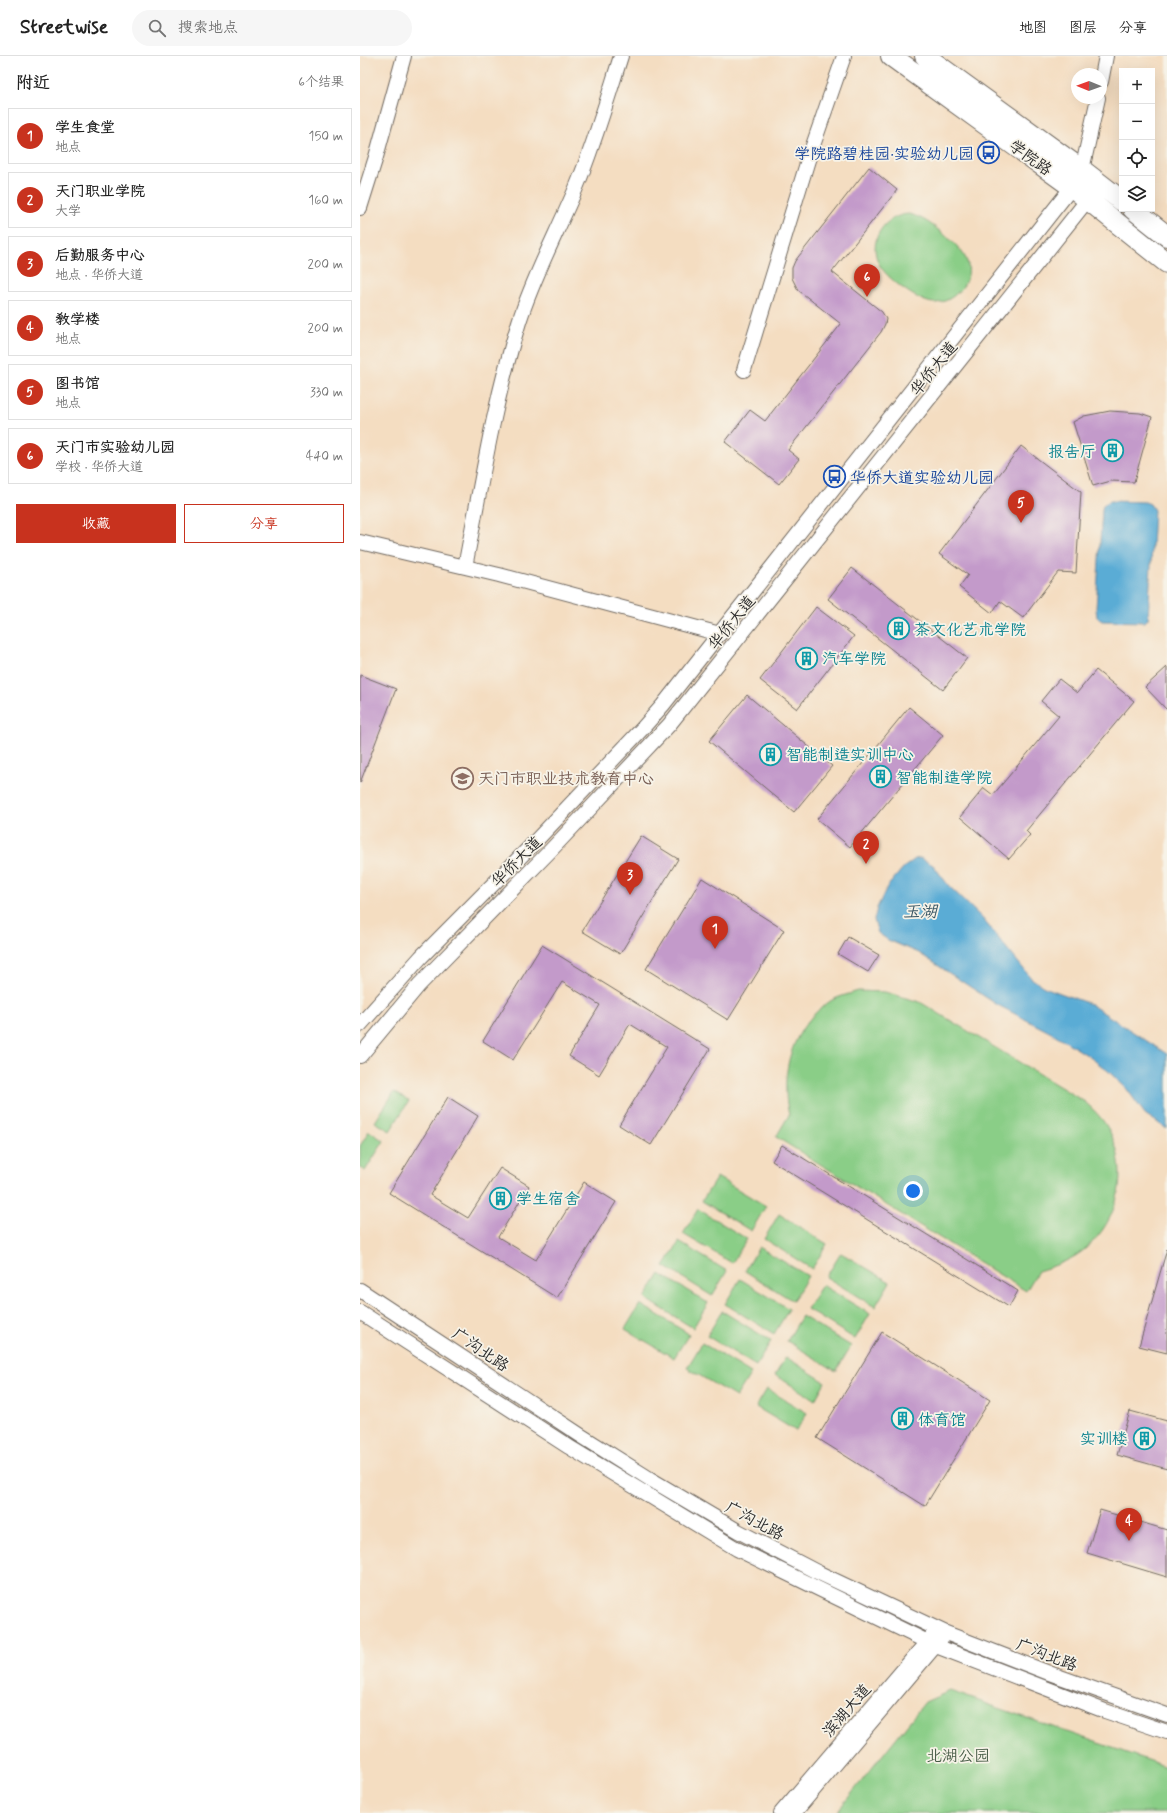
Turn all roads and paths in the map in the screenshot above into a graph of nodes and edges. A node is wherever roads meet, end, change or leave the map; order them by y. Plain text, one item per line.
1 (404, 56) edge
2 (621, 56) edge
3 (844, 56) edge
4 (891, 56) edge
5 (925, 56) edge
6 (1106, 56) edge
7 (1104, 68) edge
8 (1097, 104) edge
9 (1082, 170) junction
10 (1100, 183) junction
11 (1072, 187) junction
12 (1119, 199) edge
13 (1088, 200) junction
14 (360, 208) edge
15 (1137, 212) edge
16 (1167, 236) edge
17 (1167, 263) edge
18 (744, 370) dead end
19 (360, 542) edge
20 (465, 567) junction
21 (720, 634) junction
22 (360, 1025) edge
23 (360, 1056) edge
24 (360, 1290) edge
25 (360, 1312) edge
26 (942, 1631) junction
27 (931, 1644) junction
28 (1167, 1715) edge
29 (1167, 1732) edge
30 (781, 1813) edge
31 (794, 1813) edge

1 - 14 street
2 - 20 street
3 - 18 street
4 - 11 main road, 学院路
5 - 9 main road, 学院路
6 - 7 street
8 - 9 street, 华侨大道
9 - 10 main road, 学院路
9 - 11 street, 华侨大道
10 - 12 main road, 学院路
10 - 13 street, 华侨大道
11 - 13 main road, 学院路
11 - 21 street, 华侨大道
13 - 17 main road, 学院路
13 - 23 street, 华侨大道
15 - 16 main road
19 - 20 street
20 - 21 street
21 - 22 street, 华侨大道
24 - 26 street, 广沟北路
25 - 27 street, 广沟北路
26 - 27 street, 滨湖大道
26 - 28 street, 广沟北路
27 - 29 street, 广沟北路
27 - 30 street, 滨湖大道
27 - 31 street, 滨湖大道

